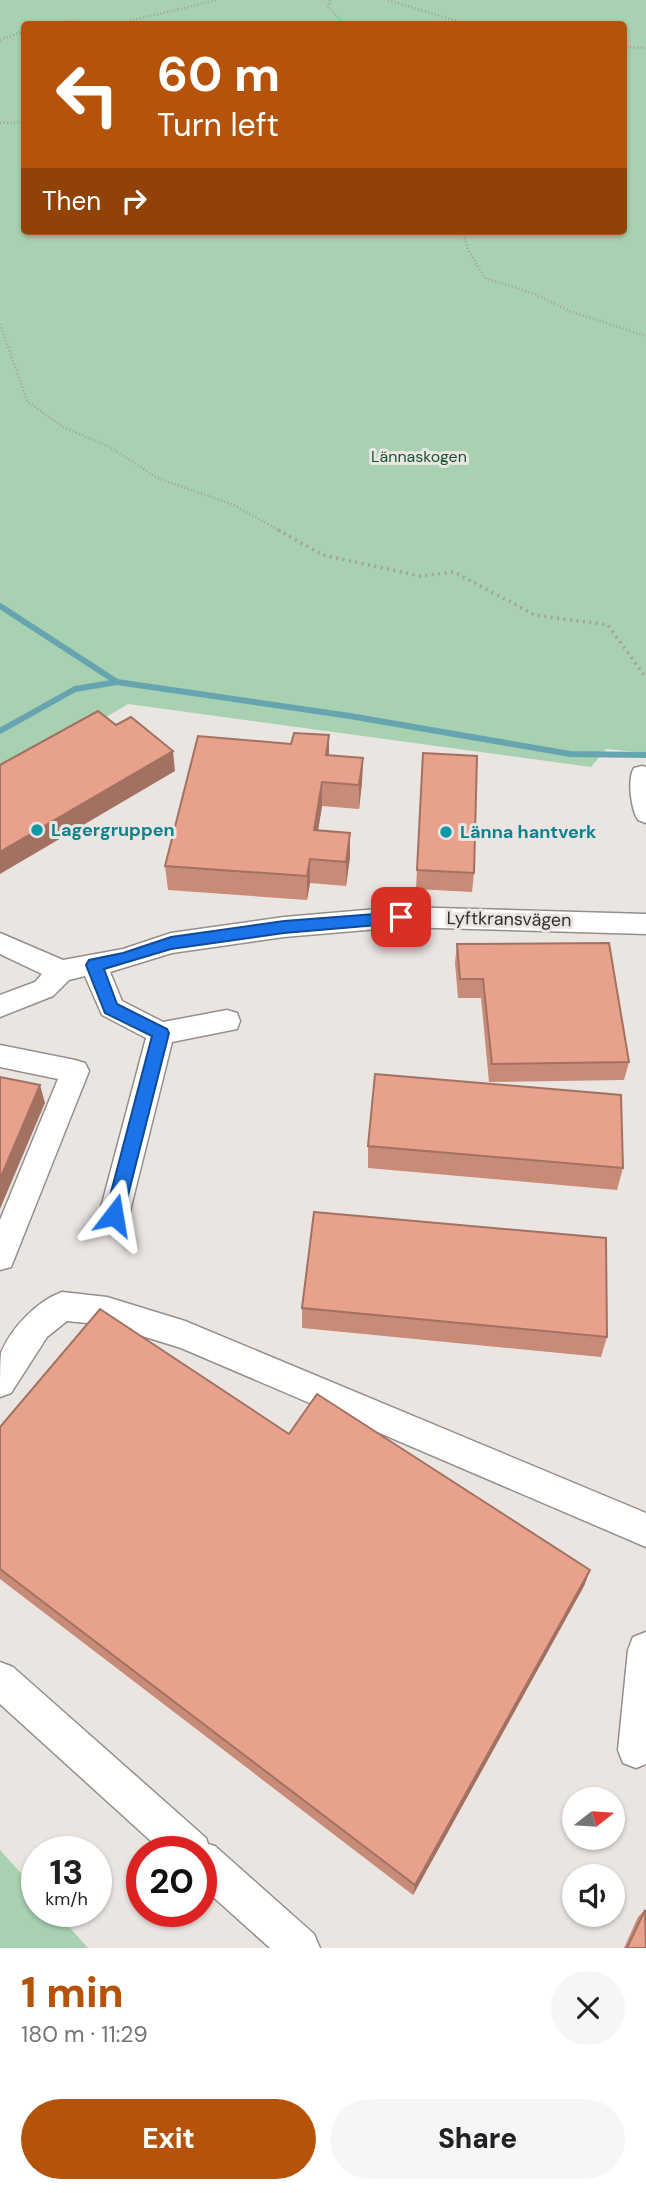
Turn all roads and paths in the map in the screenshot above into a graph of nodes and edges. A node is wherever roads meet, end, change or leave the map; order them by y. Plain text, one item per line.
1 (218, 0) edge
2 (330, 0) edge
3 (388, 0) edge
4 (129, 21) edge
5 (342, 21) edge
6 (457, 21) edge
7 (21, 32) edge
8 (0, 40) edge
9 (627, 47) edge
10 (646, 48) edge
11 (21, 122) edge
12 (0, 123) edge
13 (464, 235) edge
14 (0, 324) edge
15 (645, 334) edge
16 (646, 678) edge
17 (642, 774) dead end
18 (646, 814) edge
19 (646, 924) edge
20 (0, 943) edge
21 (94, 965) junction
22 (61, 971) junction
23 (0, 1006) edge
24 (227, 1021) dead end
25 (161, 1033) junction
26 (0, 1056) edge
27 (114, 1215) dead end
28 (0, 1257) edge
29 (0, 1382) edge
30 (646, 1530) edge
31 (646, 1650) edge
32 (0, 1680) edge
33 (636, 1750) dead end
34 (174, 1836) edge
35 (217, 1874) edge
36 (300, 1948) edge

1 - 4 path
2 - 5 path
3 - 6 path
7 - 8 path
9 - 10 path
11 - 12 path
13 - 15 path
14 - 16 path
17 - 18 street
19 - 21 street, Lyftkransvägen
20 - 22 street
21 - 22 street, Lyftkransvägen
21 - 25 street
22 - 23 street
24 - 25 street
25 - 27 street
26 - 28 street
29 - 30 street
31 - 33 street
32 - 34 street
35 - 36 street

